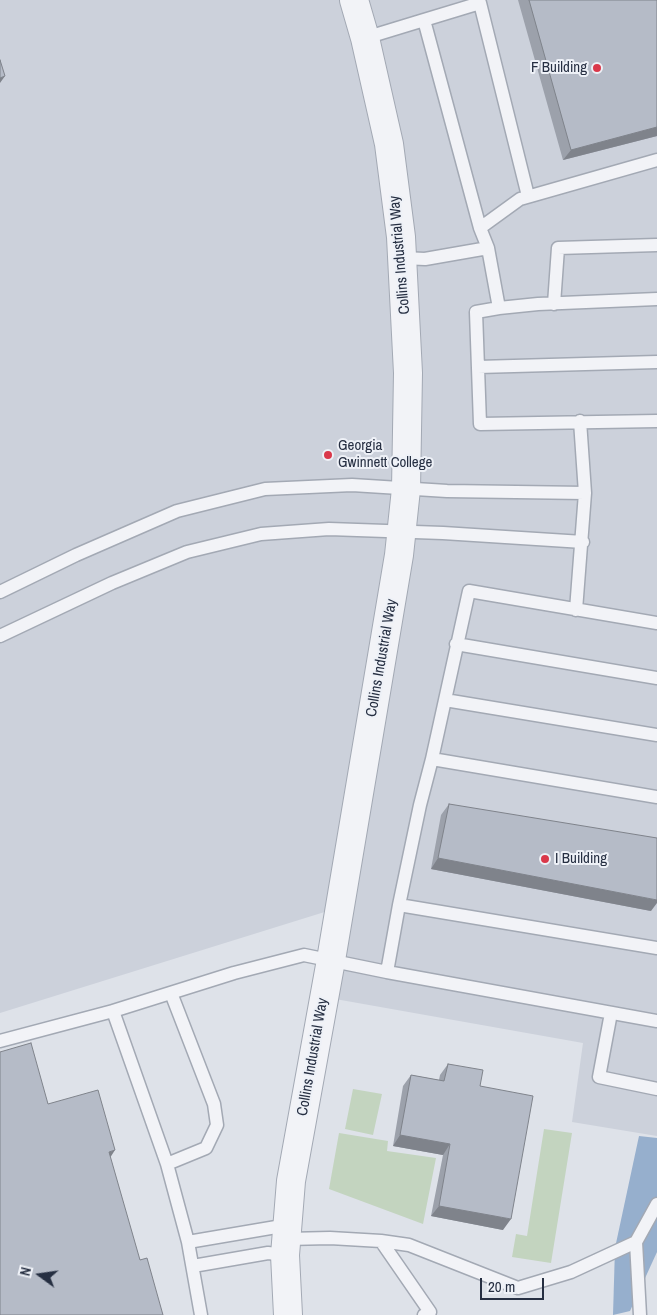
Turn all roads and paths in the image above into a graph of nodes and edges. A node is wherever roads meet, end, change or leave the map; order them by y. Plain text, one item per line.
1 (354, 0) edge
2 (424, 20) junction
3 (365, 38) junction
4 (657, 160) edge
5 (528, 196) junction
6 (480, 228) junction
7 (657, 245) edge
8 (488, 248) junction
9 (402, 258) junction
10 (657, 299) edge
11 (554, 304) junction
12 (499, 308) junction
13 (657, 362) edge
14 (478, 368) junction
15 (580, 421) junction
16 (657, 421) edge
17 (406, 489) junction
18 (586, 493) junction
19 (403, 532) junction
20 (583, 542) junction
21 (0, 592) edge
22 (576, 610) junction
23 (657, 623) edge
24 (0, 636) edge
25 (456, 644) junction
26 (657, 678) edge
27 (444, 700) junction
28 (657, 735) edge
29 (432, 759) junction
30 (657, 797) edge
31 (399, 904) junction
32 (657, 948) edge
33 (331, 960) junction
34 (387, 972) junction
35 (171, 993) junction
36 (113, 1011) junction
37 (611, 1013) junction
38 (657, 1021) edge
39 (0, 1041) edge
40 (657, 1089) edge
41 (167, 1164) junction
42 (657, 1204) edge
43 (286, 1240) junction
44 (381, 1241) junction
45 (188, 1242) junction
46 (636, 1242) junction
47 (193, 1266) junction
48 (201, 1315) edge
49 (288, 1315) edge
50 (424, 1315) edge
51 (640, 1315) edge

1 - 3 street, Collins Industrial Way
2 - 3 lane
2 - 5 lane
2 - 6 lane
3 - 9 street, Collins Industrial Way
4 - 5 lane
5 - 6 lane
6 - 8 lane
7 - 11 lane
8 - 9 lane
8 - 12 lane
9 - 17 street, Collins Industrial Way
10 - 11 lane
11 - 12 lane
12 - 14 lane
13 - 14 lane
14 - 15 lane
15 - 16 lane
15 - 18 lane
17 - 18 lane
17 - 19 street, Collins Industrial Way
17 - 21 lane
18 - 20 lane
19 - 20 lane
19 - 24 lane
19 - 33 street, Collins Industrial Way
20 - 22 lane
22 - 23 lane
22 - 25 lane
25 - 26 lane
25 - 27 lane
27 - 28 lane
27 - 29 lane
29 - 30 lane
29 - 31 lane
31 - 32 lane
31 - 34 lane
33 - 34 lane
33 - 35 lane
33 - 43 street, Collins Industrial Way
34 - 37 lane
35 - 36 lane
35 - 41 lane
36 - 39 lane
36 - 41 lane
37 - 38 lane
37 - 40 lane
41 - 45 lane
42 - 46 lane
43 - 44 lane
43 - 45 lane
43 - 47 lane
43 - 49 street, Collins Industrial Way
44 - 46 lane
44 - 50 lane
45 - 47 lane
46 - 51 lane
47 - 48 lane

